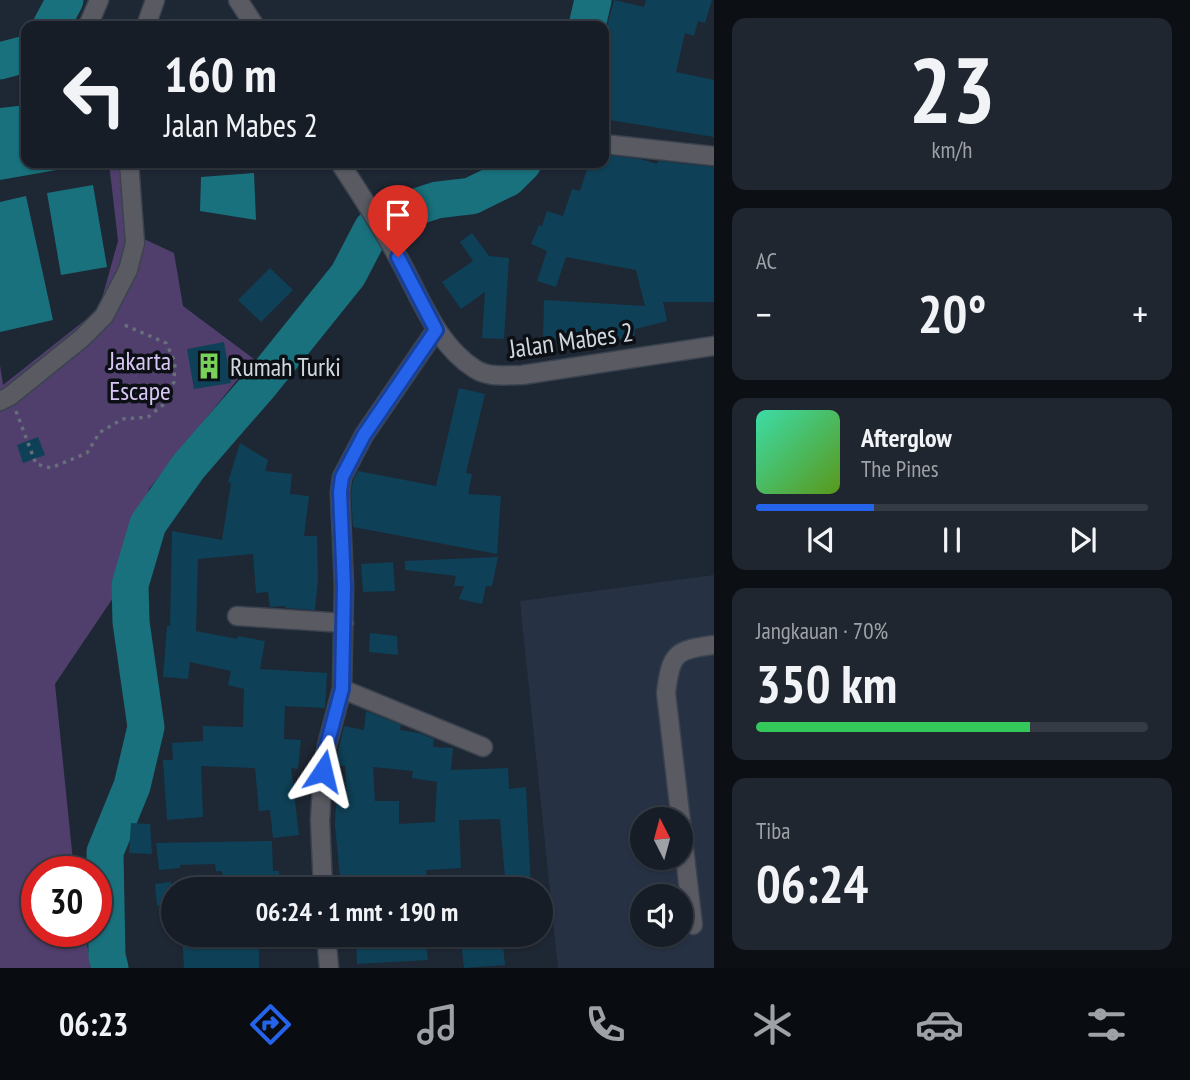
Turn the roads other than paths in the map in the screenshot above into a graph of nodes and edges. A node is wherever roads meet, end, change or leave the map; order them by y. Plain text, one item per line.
1 (99, 0) edge
2 (155, 0) edge
3 (239, 0) edge
4 (90, 21) edge
5 (148, 21) edge
6 (251, 21) edge
7 (609, 145) edge
8 (714, 156) edge
9 (129, 168) edge
10 (343, 168) edge
11 (436, 330) junction
12 (714, 346) edge
13 (5, 399) edge
14 (237, 616) dead end
15 (344, 623) junction
16 (714, 645) edge
17 (342, 689) junction
18 (483, 747) dead end
19 (323, 877) edge
20 (688, 884) edge
21 (327, 947) edge
22 (329, 968) edge

1 - 4 street
2 - 5 street
3 - 6 street
7 - 8 street
9 - 13 street
10 - 11 street, Jalan Mabes 2
11 - 12 street, Jalan Mabes 2
11 - 15 street
14 - 15 street
15 - 17 street
16 - 20 street
17 - 18 street
17 - 19 street
21 - 22 street

